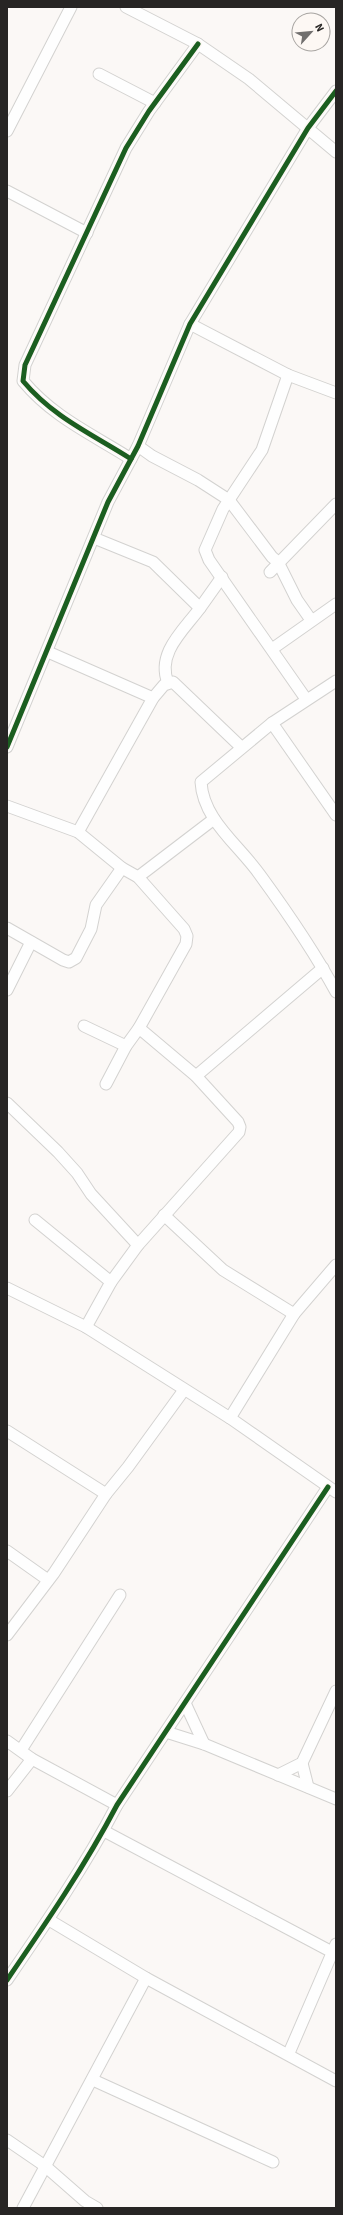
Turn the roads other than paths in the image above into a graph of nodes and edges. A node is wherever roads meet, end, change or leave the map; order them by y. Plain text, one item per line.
1 (71, 7) edge
2 (126, 7) edge
3 (198, 44) junction
4 (99, 74) dead end
5 (336, 91) edge
6 (155, 103) junction
7 (8, 126) edge
8 (308, 128) junction
9 (336, 152) edge
10 (7, 191) edge
11 (87, 233) junction
12 (190, 324) junction
13 (288, 375) junction
14 (336, 393) edge
15 (138, 446) junction
16 (131, 459) junction
17 (229, 500) junction
18 (336, 504) edge
19 (94, 538) junction
20 (278, 562) junction
21 (270, 572) dead end
22 (222, 577) junction
23 (336, 604) edge
24 (200, 608) junction
25 (311, 620) junction
26 (272, 649) junction
27 (48, 652) junction
28 (336, 681) edge
29 (168, 683) junction
30 (152, 698) junction
31 (306, 699) junction
32 (272, 723) junction
33 (241, 747) junction
34 (7, 748) edge
35 (7, 806) edge
36 (336, 814) edge
37 (214, 819) junction
38 (78, 832) junction
39 (122, 868) junction
40 (138, 877) junction
41 (7, 928) edge
42 (31, 942) junction
43 (323, 968) junction
44 (7, 990) edge
45 (336, 992) edge
46 (84, 1026) dead end
47 (140, 1028) junction
48 (126, 1046) junction
49 (196, 1076) junction
50 (106, 1084) dead end
51 (7, 1103) edge
52 (164, 1215) junction
53 (35, 1220) dead end
54 (138, 1246) junction
55 (336, 1264) edge
56 (111, 1282) junction
57 (7, 1288) edge
58 (294, 1314) junction
59 (86, 1327) junction
60 (184, 1390) junction
61 (230, 1418) junction
62 (7, 1431) edge
63 (332, 1489) edge
64 (106, 1494) junction
65 (7, 1551) edge
66 (48, 1580) junction
67 (120, 1595) dead end
68 (7, 1635) edge
69 (336, 1691) edge
70 (185, 1703) junction
71 (166, 1732) junction
72 (7, 1741) edge
73 (204, 1744) junction
74 (20, 1750) junction
75 (32, 1759) junction
76 (302, 1763) junction
77 (278, 1775) junction
78 (308, 1787) junction
79 (7, 1791) edge
80 (336, 1799) edge
81 (117, 1805) junction
82 (104, 1831) junction
83 (49, 1920) junction
84 (334, 1948) edge
85 (146, 1978) junction
86 (7, 1980) edge
87 (289, 2054) junction
88 (92, 2080) junction
89 (336, 2081) edge
90 (7, 2140) edge
91 (273, 2162) dead end
92 (45, 2166) junction
93 (23, 2208) edge
94 (97, 2208) edge

1 - 7 street
2 - 3 street
3 - 6 street
3 - 8 street
4 - 6 street
5 - 8 street
6 - 11 street
8 - 9 street
8 - 12 street
10 - 11 street
11 - 16 street
12 - 13 street
12 - 15 street
13 - 14 street
13 - 17 street
15 - 16 street
15 - 17 street
16 - 19 street
17 - 20 street
17 - 22 street
18 - 20 street
19 - 24 street
19 - 27 street
20 - 21 street
20 - 25 street
22 - 24 street
22 - 26 street
23 - 25 street
24 - 29 street
25 - 26 street
26 - 31 street
27 - 30 street
27 - 34 street
28 - 31 street
29 - 30 street
29 - 33 street
30 - 38 street
31 - 32 street
32 - 33 street
32 - 36 street
33 - 37 street
35 - 38 street
37 - 40 street
37 - 43 street
38 - 39 street
39 - 40 street
39 - 42 street
40 - 47 street
41 - 42 street
42 - 44 street
43 - 45 street
43 - 49 street
46 - 48 street
47 - 48 street
47 - 49 street
48 - 50 street
49 - 52 street
51 - 54 street
52 - 54 street
52 - 58 street
53 - 56 street
54 - 56 street
55 - 58 street
56 - 59 street
57 - 59 street
58 - 61 street
59 - 60 street
60 - 61 street
60 - 64 street
61 - 63 street
62 - 64 street
63 - 70 street
64 - 66 street
65 - 66 street
66 - 68 street
67 - 74 street
69 - 76 street
70 - 71 street
70 - 73 street
71 - 73 street
71 - 81 street
72 - 74 street
73 - 77 street
74 - 75 street
75 - 79 street
75 - 81 street
76 - 77 street
76 - 78 street
77 - 78 street
78 - 80 street
81 - 82 street
82 - 83 street
82 - 84 street
83 - 85 street
83 - 86 street
84 - 87 street
85 - 87 street
85 - 88 street
87 - 89 street
88 - 91 street
88 - 92 street
90 - 92 street
92 - 93 street
92 - 94 street

